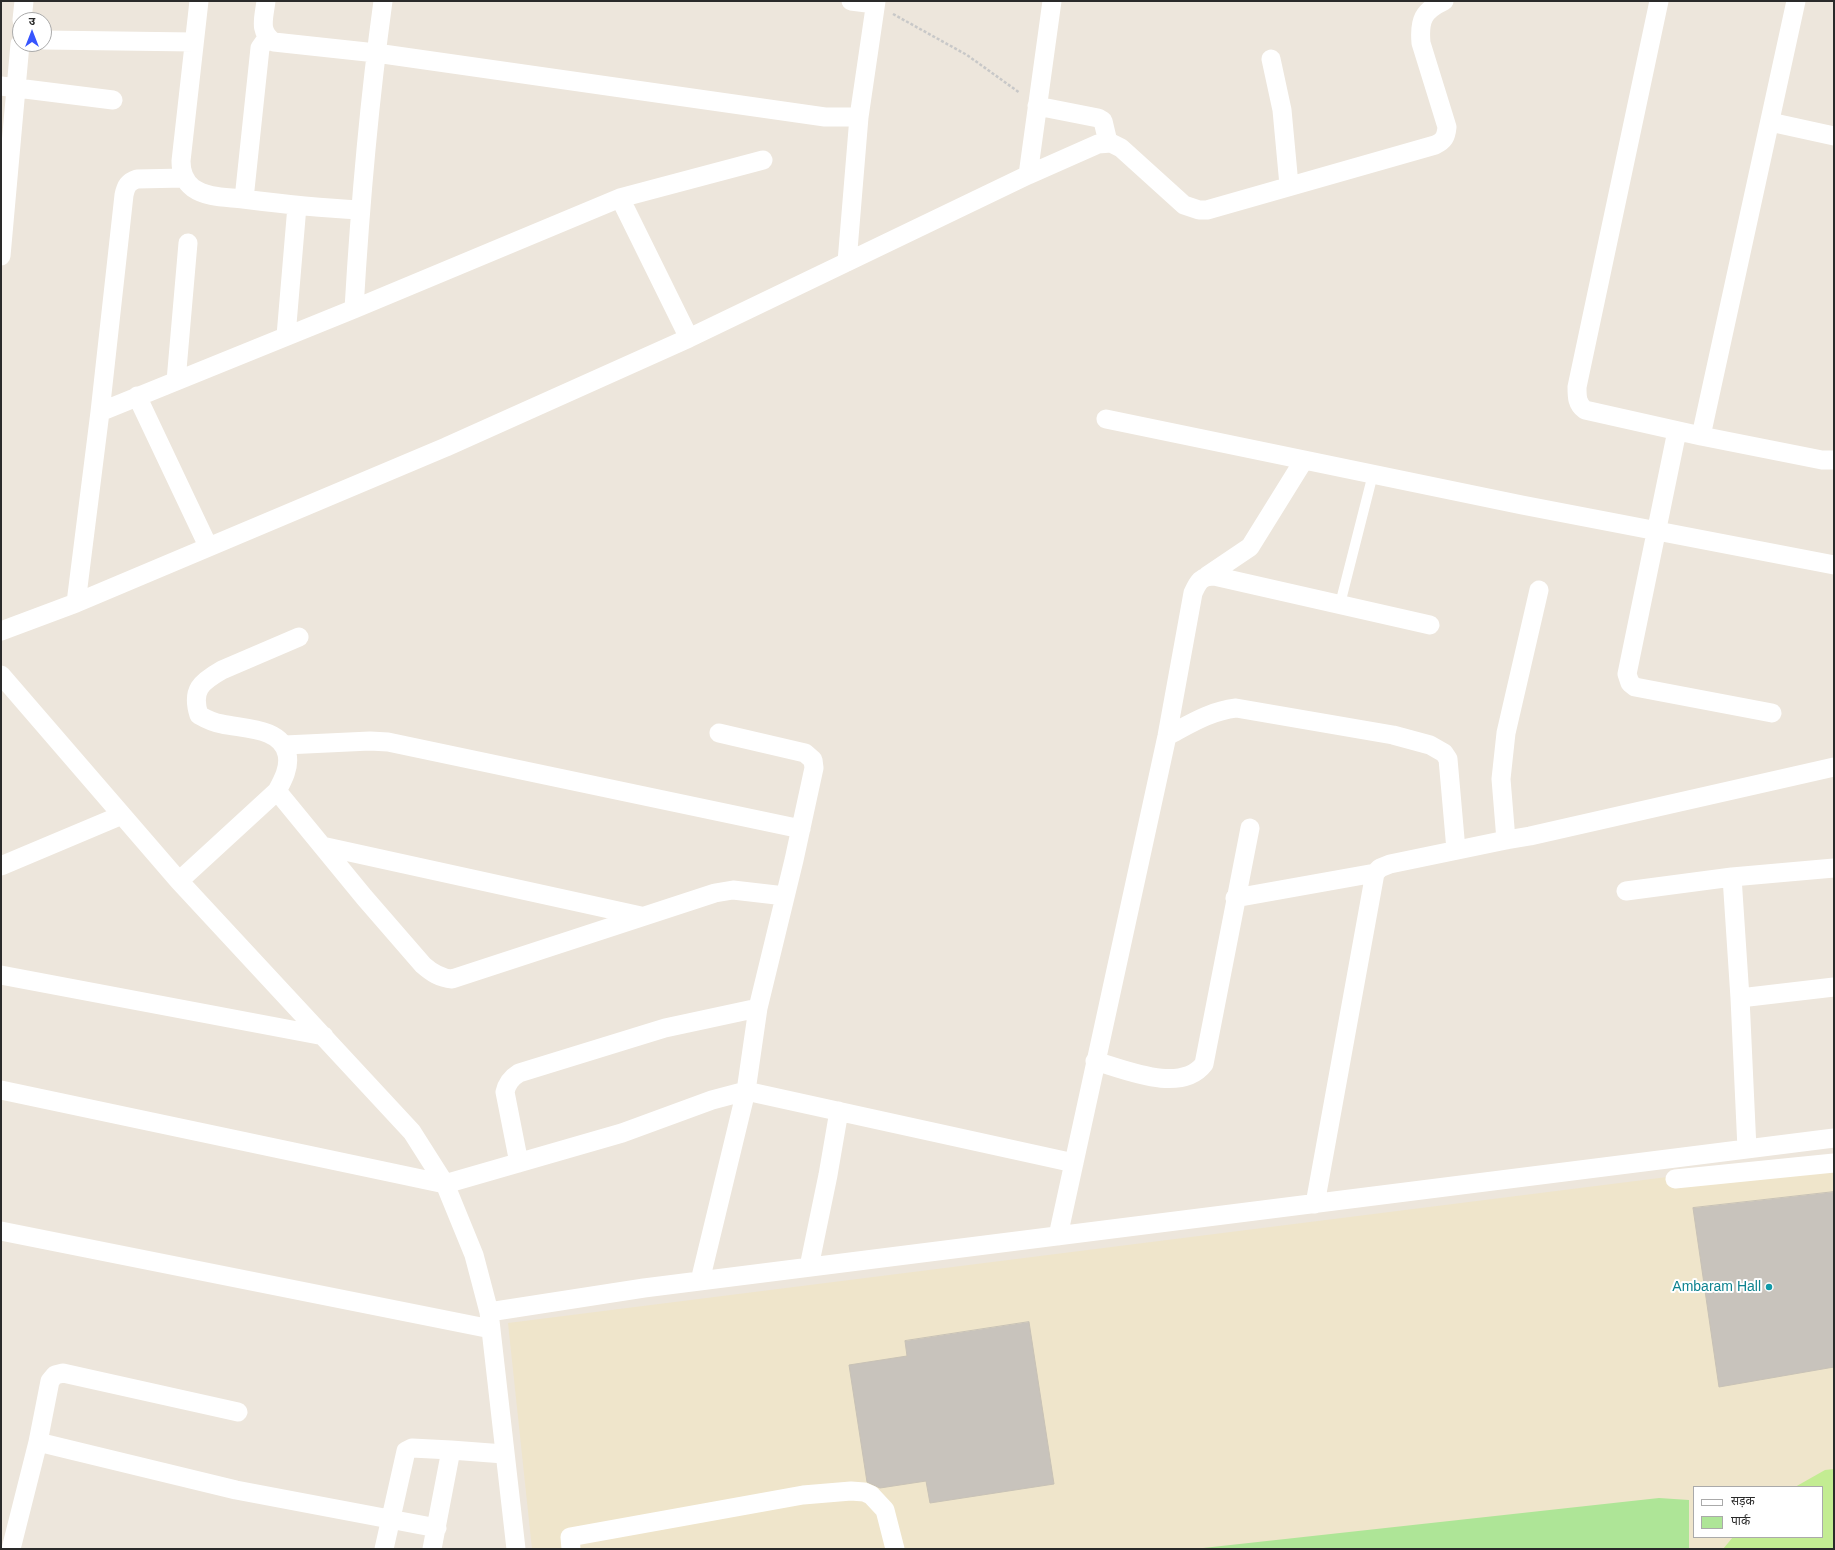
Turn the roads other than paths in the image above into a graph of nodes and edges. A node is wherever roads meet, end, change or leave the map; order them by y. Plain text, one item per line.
1 (24, 1) edge
2 (199, 1) edge
3 (266, 1) edge
4 (383, 1) edge
5 (851, 1) edge
6 (1052, 1) edge
7 (1444, 1) edge
8 (1659, 1) edge
9 (1796, 1) edge
10 (876, 3) edge
11 (23, 12) edge
12 (267, 38) junction
13 (52, 40) edge
14 (194, 42) junction
15 (18, 52) edge
16 (376, 53) junction
17 (1271, 59) dead end
18 (8, 87) edge
19 (113, 100) dead end
20 (1037, 106) junction
21 (859, 118) junction
22 (1770, 122) junction
23 (1834, 136) edge
24 (1108, 142) junction
25 (763, 160) dead end
26 (1028, 175) junction
27 (184, 178) junction
28 (1289, 185) junction
29 (620, 198) junction
30 (244, 199) junction
31 (297, 206) junction
32 (360, 210) junction
33 (188, 243) dead end
34 (1, 256) edge
35 (847, 262) junction
36 (354, 309) junction
37 (286, 336) junction
38 (689, 338) junction
39 (176, 381) junction
40 (137, 396) junction
41 (100, 412) junction
42 (1106, 419) dead end
43 (1677, 431) junction
44 (1701, 436) junction
45 (1304, 460) junction
46 (1834, 460) edge
47 (1373, 474) junction
48 (1655, 531) junction
49 (208, 546) junction
50 (1834, 565) edge
51 (1207, 576) junction
52 (1539, 590) dead end
53 (76, 602) junction
54 (1340, 604) junction
55 (1430, 625) dead end
56 (1, 631) edge
57 (299, 637) dead end
58 (1, 675) edge
59 (1772, 714) dead end
60 (719, 734) dead end
61 (1167, 736) junction
62 (285, 745) junction
63 (1834, 767) edge
64 (277, 791) junction
65 (122, 815) junction
66 (1250, 828) dead end
67 (801, 829) junction
68 (1506, 840) junction
69 (322, 846) junction
70 (1456, 850) junction
71 (1, 866) edge
72 (1834, 868) edge
73 (1375, 873) junction
74 (1732, 877) junction
75 (179, 881) junction
76 (1626, 891) dead end
77 (785, 896) junction
78 (1235, 898) junction
79 (641, 916) junction
80 (1, 975) edge
81 (1834, 986) edge
82 (1740, 998) junction
83 (758, 1008) junction
84 (324, 1036) junction
85 (1096, 1061) junction
86 (1, 1090) edge
87 (746, 1091) junction
88 (839, 1111) junction
89 (1834, 1138) edge
90 (1747, 1149) junction
91 (519, 1163) junction
92 (1074, 1163) junction
93 (1834, 1163) edge
94 (1675, 1179) dead end
95 (445, 1184) junction
96 (1315, 1204) junction
97 (1, 1231) edge
98 (1058, 1236) junction
99 (809, 1267) junction
100 (700, 1281) junction
101 (490, 1320) junction
102 (238, 1412) dead end
103 (38, 1442) junction
104 (452, 1450) junction
105 (504, 1454) junction
106 (392, 1518) junction
107 (437, 1528) junction
108 (11, 1549) edge
109 (384, 1549) edge
110 (432, 1549) edge
111 (516, 1549) edge
112 (571, 1549) edge
113 (895, 1549) edge

1 - 11 street
2 - 14 street
3 - 12 street
4 - 16 street
5 - 10 street
6 - 20 street
7 - 28 street
8 - 43 street
9 - 22 street
10 - 21 street
12 - 16 street
12 - 30 street
13 - 14 street
14 - 27 street
15 - 18 street
16 - 21 street
16 - 32 street
17 - 28 street
18 - 19 street
18 - 34 street
20 - 24 street
20 - 26 street
21 - 35 street
22 - 23 street
22 - 44 street
24 - 26 street
24 - 28 street
25 - 29 street
26 - 35 street
27 - 30 street
27 - 41 street
29 - 36 street
29 - 38 street
30 - 31 street
31 - 32 street
31 - 37 street
32 - 36 street
33 - 39 street
35 - 38 street
36 - 37 street
37 - 39 street
38 - 49 street
39 - 40 street
40 - 41 street
40 - 49 street
41 - 53 street
42 - 45 street
43 - 44 street
43 - 48 street
44 - 46 street
45 - 47 street
45 - 51 street
47 - 48 street
47 - 54 lane
48 - 50 street
48 - 59 street
49 - 53 street
51 - 54 street
51 - 61 street
52 - 68 street
53 - 56 street
54 - 55 street
57 - 62 street
58 - 65 street
60 - 67 street
61 - 70 street
61 - 85 street
62 - 64 street
62 - 67 street
63 - 68 street
64 - 69 street
64 - 75 street
65 - 71 street
65 - 75 street
66 - 78 street
67 - 77 street
68 - 70 street
69 - 79 street
69 - 79 street
70 - 73 street
72 - 74 street
73 - 78 street
73 - 96 street
74 - 76 street
74 - 82 street
75 - 84 street
77 - 79 street
77 - 83 street
78 - 85 street
80 - 84 street
81 - 82 street
82 - 90 street
83 - 87 street
83 - 91 street
84 - 95 street
85 - 92 street
86 - 95 street
87 - 88 street
87 - 91 street
87 - 100 street
88 - 92 street
88 - 99 street
89 - 90 street
90 - 96 street
91 - 95 street
92 - 98 street
93 - 94 street
95 - 101 street
96 - 98 street
97 - 101 street
98 - 99 street
99 - 100 street
100 - 101 street
101 - 105 street
102 - 103 street
103 - 106 street
103 - 108 street
104 - 105 street
104 - 106 street
104 - 107 street
105 - 111 street
106 - 107 street
106 - 109 street
107 - 110 street
112 - 113 street

